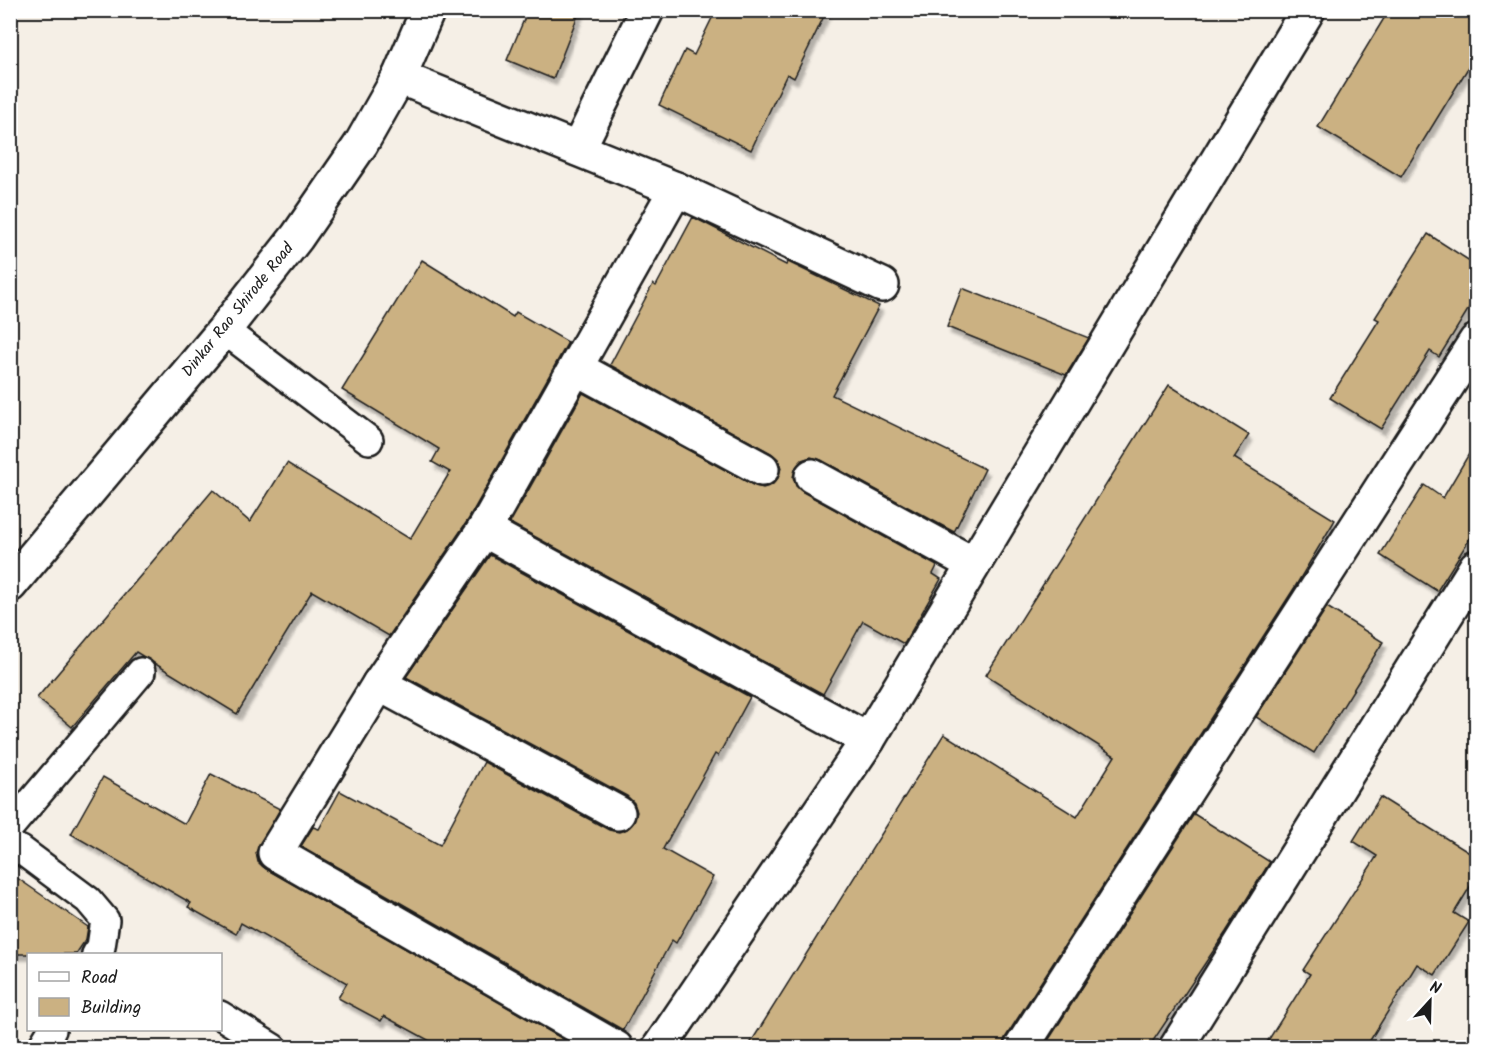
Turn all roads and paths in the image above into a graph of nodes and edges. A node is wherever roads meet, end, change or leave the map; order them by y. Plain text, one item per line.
1 (428, 10) edge
2 (647, 10) edge
3 (1308, 10) edge
4 (399, 77) junction
5 (578, 149) junction
6 (676, 189) junction
7 (882, 285) dead end
8 (224, 330) junction
9 (1476, 341) edge
10 (576, 368) junction
11 (369, 440) dead end
12 (762, 468) dead end
13 (812, 476) dead end
14 (484, 530) junction
15 (973, 564) junction
16 (1476, 567) edge
17 (10, 585) edge
18 (141, 672) dead end
19 (379, 684) junction
20 (868, 740) junction
21 (618, 813) dead end
22 (10, 827) edge
23 (10, 846) edge
24 (104, 952) edge
25 (222, 1016) edge
26 (51, 1031) edge
27 (41, 1047) edge
28 (273, 1047) edge
29 (616, 1047) edge
30 (659, 1047) edge
31 (1021, 1047) edge
32 (1176, 1047) edge

1 - 4 street, Dinkar Rao Shirode Road
2 - 5 street
3 - 15 street
4 - 5 street
4 - 8 street, Dinkar Rao Shirode Road
5 - 6 street
6 - 7 street
6 - 10 street
8 - 11 lane
8 - 17 street, Dinkar Rao Shirode Road
9 - 31 street
10 - 12 street
10 - 14 street
13 - 15 street
14 - 19 street
14 - 20 street
15 - 20 street
16 - 32 street
18 - 22 lane
19 - 21 street
19 - 29 street
20 - 30 street
23 - 24 lane
25 - 28 lane
26 - 27 lane

